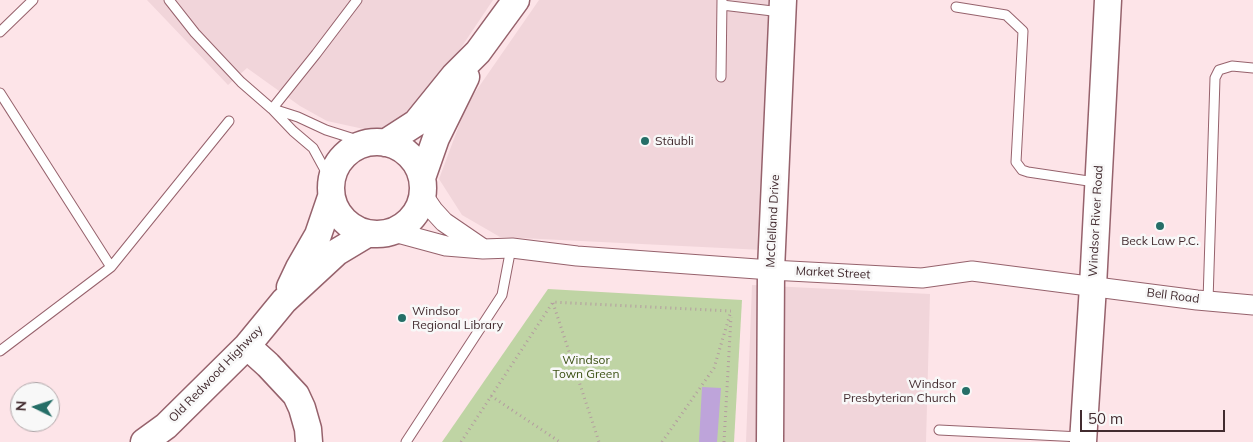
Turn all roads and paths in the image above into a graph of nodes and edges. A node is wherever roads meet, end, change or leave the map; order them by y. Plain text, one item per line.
1 (33, 0) edge
2 (168, 0) edge
3 (357, 0) edge
4 (516, 0) edge
5 (1108, 0) edge
6 (722, 2) edge
7 (783, 6) edge
8 (956, 7) dead end
9 (0, 32) edge
10 (478, 52) junction
11 (1253, 68) edge
12 (722, 77) dead end
13 (0, 93) edge
14 (272, 109) junction
15 (229, 121) dead end
16 (376, 143) junction
17 (1098, 183) junction
18 (422, 186) junction
19 (331, 189) junction
20 (378, 233) junction
21 (512, 248) junction
22 (483, 249) junction
23 (111, 267) junction
24 (771, 270) junction
25 (1092, 286) junction
26 (1208, 301) junction
27 (284, 302) junction
28 (553, 302) junction
29 (1253, 305) edge
30 (732, 311) junction
31 (247, 346) junction
32 (0, 351) edge
33 (491, 396) junction
34 (938, 430) dead end
35 (1083, 440) edge
36 (144, 442) edge
37 (309, 442) edge
38 (406, 442) edge
39 (461, 442) edge
40 (560, 442) edge
41 (598, 442) edge
42 (662, 442) edge
43 (724, 442) edge
44 (770, 442) edge

1 - 9 lane
2 - 14 lane
3 - 14 lane
4 - 10 main road
5 - 17 main road, Windsor River Road
6 - 7 lane
6 - 12 lane
7 - 24 main road, McClelland Drive
8 - 17 lane
10 - 16 main road
10 - 18 main road
11 - 26 lane
13 - 23 lane
14 - 16 lane
14 - 19 lane
15 - 23 lane
16 - 18 main road
16 - 19 main road
17 - 25 main road, Windsor River Road
18 - 20 main road
18 - 22 street
19 - 20 main road
19 - 27 main road, Old Redwood Highway
20 - 22 street, Market Street
20 - 27 main road, Old Redwood Highway
21 - 22 street, Market Street
21 - 24 street, Market Street
21 - 38 lane
23 - 32 lane
24 - 25 street, Market Street
24 - 44 main road, McClelland Drive
25 - 26 street, Bell Road
25 - 35 main road, Windsor River Road
26 - 29 street, Bell Road
27 - 31 main road, Old Redwood Highway
28 - 30 path
28 - 33 path
28 - 41 path
30 - 42 path
30 - 43 path
31 - 36 main road, Old Redwood Highway
31 - 37 main road
33 - 39 path
33 - 40 path
34 - 35 lane

